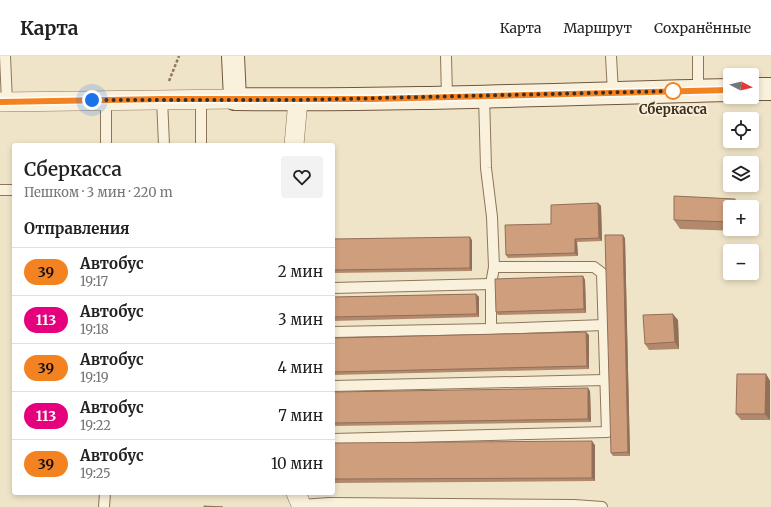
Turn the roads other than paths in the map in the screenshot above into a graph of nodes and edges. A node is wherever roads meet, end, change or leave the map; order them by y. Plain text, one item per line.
1 (5, 56) edge
2 (234, 56) edge
3 (446, 56) edge
4 (611, 56) edge
5 (698, 56) edge
6 (759, 89) edge
7 (771, 89) edge
8 (723, 90) edge
9 (698, 91) junction
10 (165, 92) junction
11 (613, 93) junction
12 (484, 96) junction
13 (447, 97) junction
14 (201, 99) junction
15 (235, 99) junction
16 (106, 100) junction
17 (298, 100) junction
18 (3, 102) edge
19 (106, 143) edge
20 (164, 143) edge
21 (201, 143) edge
22 (294, 143) edge
23 (0, 190) edge
24 (12, 190) edge
25 (494, 267) junction
26 (491, 284) junction
27 (335, 288) edge
28 (604, 325) junction
29 (492, 329) junction
30 (335, 332) edge
31 (605, 380) junction
32 (335, 386) edge
33 (335, 439) edge
34 (105, 495) edge
35 (299, 502) edge
36 (104, 507) edge
37 (602, 507) edge

1 - 18 lane
2 - 15 street
3 - 13 lane
4 - 11 lane
5 - 9 lane
6 - 7 street
8 - 9 street
9 - 11 street
10 - 14 street
10 - 16 street
10 - 20 lane
11 - 12 street
12 - 13 street
12 - 25 lane
13 - 17 street
14 - 15 street
14 - 21 lane
15 - 17 street
16 - 18 street
16 - 19 lane
17 - 22 street
23 - 24 lane
25 - 26 lane
25 - 28 lane
26 - 27 lane
26 - 29 lane
28 - 29 lane
28 - 31 lane
29 - 30 lane
31 - 32 lane
31 - 33 lane
34 - 36 lane
35 - 37 lane

